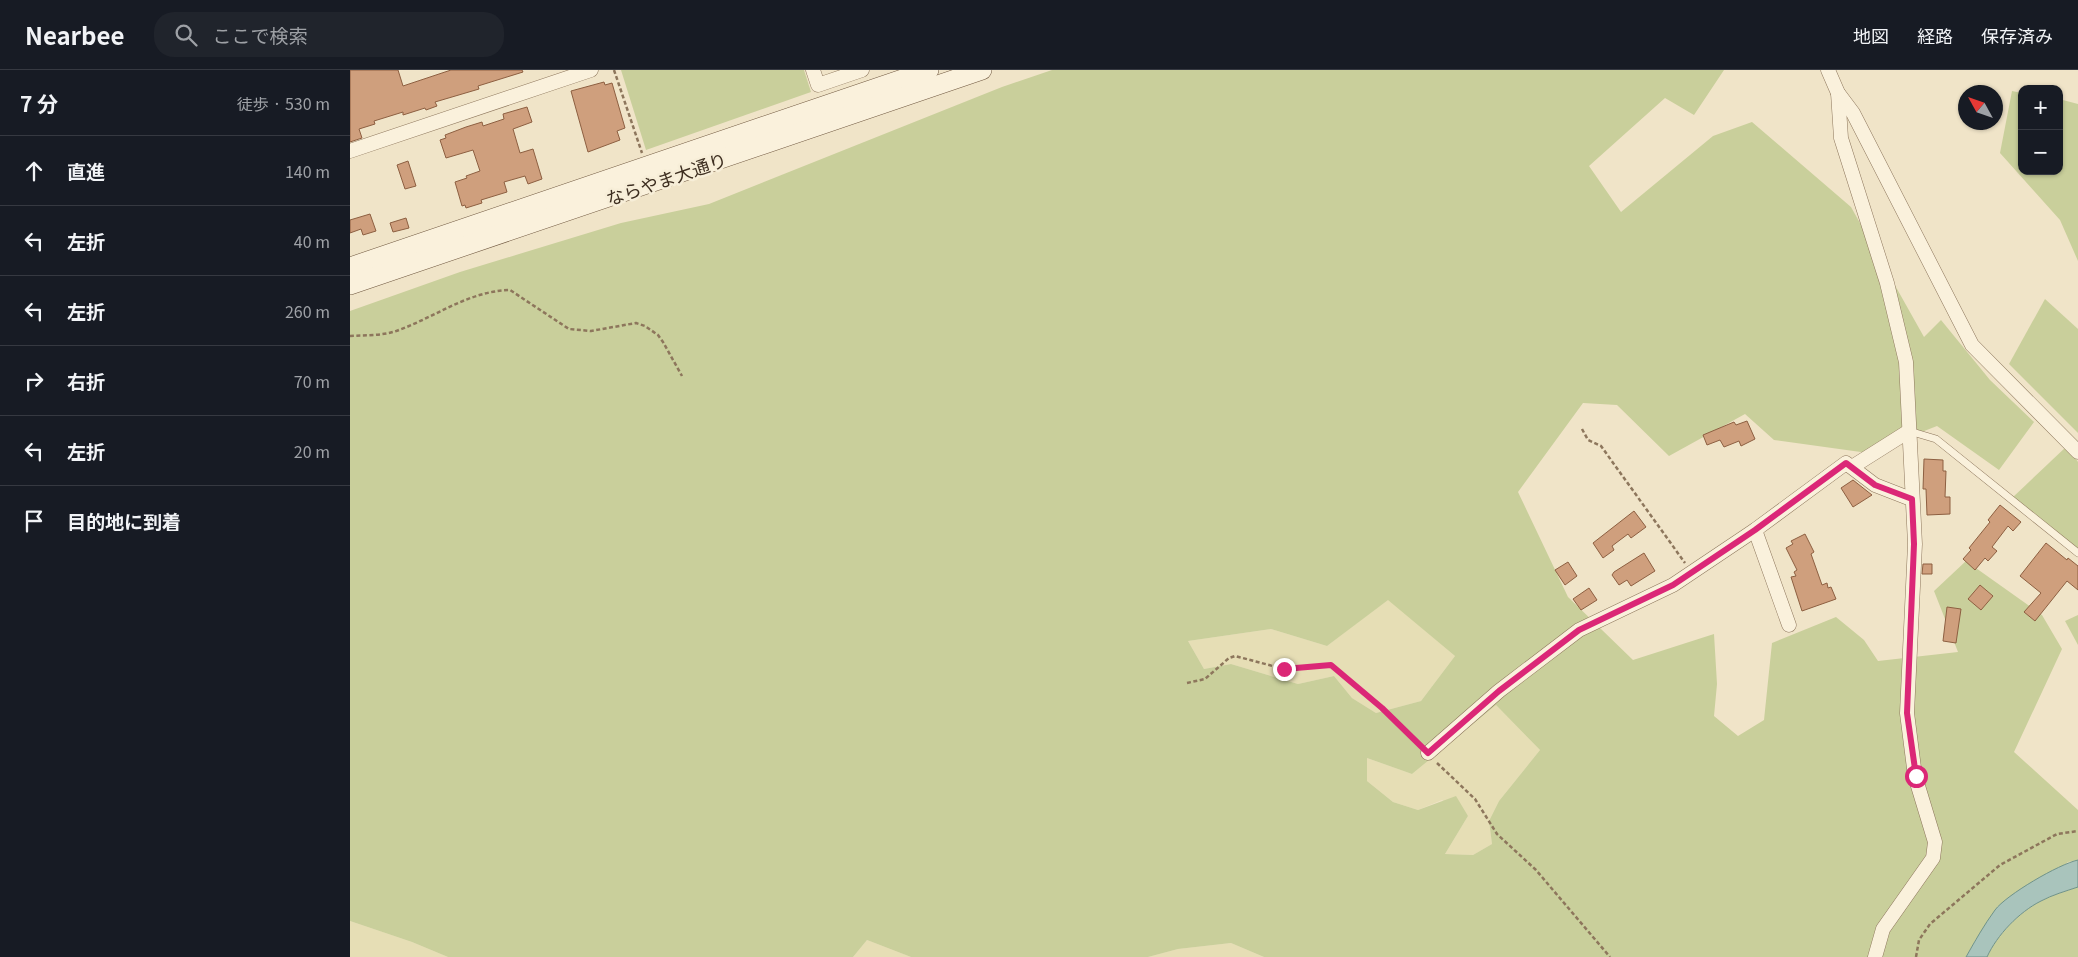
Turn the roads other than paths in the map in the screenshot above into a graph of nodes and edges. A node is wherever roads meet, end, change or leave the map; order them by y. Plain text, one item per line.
1 (591, 70) edge
2 (813, 70) edge
3 (862, 70) edge
4 (929, 70) edge
5 (982, 70) edge
6 (1828, 70) edge
7 (1838, 93) junction
8 (350, 151) edge
9 (350, 267) edge
10 (350, 285) edge
11 (1909, 431) junction
12 (2078, 452) edge
13 (1852, 467) junction
14 (1912, 499) junction
15 (1755, 530) junction
16 (2078, 552) edge
17 (1789, 625) dead end
18 (1428, 753) road end
19 (1876, 957) edge

1 - 8 street
2 - 3 street
4 - 9 street, ならやま大通り
5 - 10 street, ならやま大通り
6 - 7 street
7 - 11 street
7 - 12 street
11 - 13 street
11 - 14 street
11 - 16 lane
13 - 14 street
13 - 15 street
14 - 19 street
15 - 17 street
15 - 18 street

